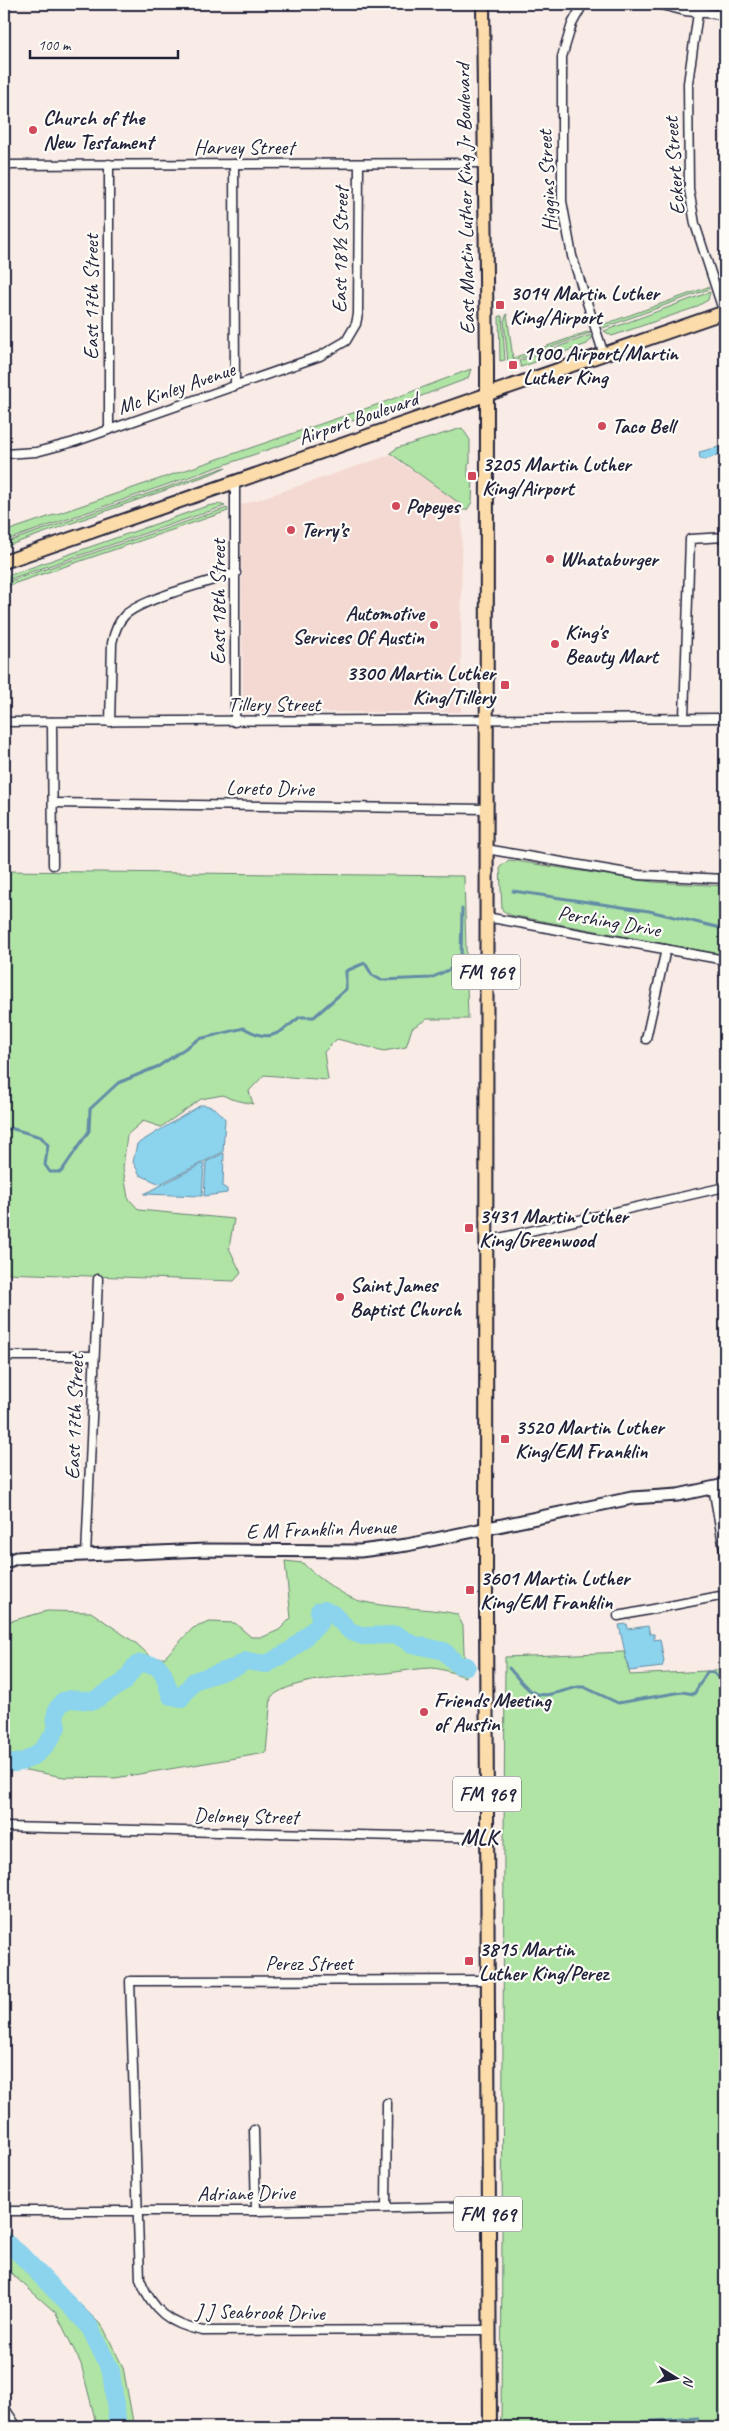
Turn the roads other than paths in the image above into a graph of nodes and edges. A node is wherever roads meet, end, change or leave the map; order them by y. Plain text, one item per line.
1 (483, 4) edge
2 (583, 4) edge
3 (658, 4) edge
4 (698, 13) junction
5 (725, 15) edge
6 (485, 163) junction
7 (109, 164) junction
8 (234, 164) junction
9 (359, 164) junction
10 (4, 165) edge
11 (725, 312) edge
12 (351, 334) joint
13 (604, 355) junction
14 (235, 386) junction
15 (486, 395) junction
16 (109, 430) junction
17 (4, 454) edge
18 (235, 482) junction
19 (725, 537) edge
20 (4, 562) edge
21 (236, 573) junction
22 (684, 718) junction
23 (725, 718) edge
24 (485, 720) junction
25 (4, 722) edge
26 (52, 722) junction
27 (110, 722) junction
28 (235, 722) junction
29 (53, 803) junction
30 (486, 809) junction
31 (486, 849) junction
32 (53, 865) dead end
33 (725, 879) edge
34 (486, 917) junction
35 (666, 949) junction
36 (725, 960) edge
37 (646, 1040) dead end
38 (725, 1187) edge
39 (486, 1241) junction
40 (98, 1280) dead end
41 (4, 1356) edge
42 (94, 1356) junction
43 (725, 1485) edge
44 (713, 1487) junction
45 (486, 1529) junction
46 (725, 1555) edge
47 (86, 1556) junction
48 (4, 1563) edge
49 (725, 1595) edge
50 (618, 1616) dead end
51 (4, 1828) edge
52 (487, 1838) junction
53 (487, 1980) junction
54 (130, 1981) joint
55 (387, 2103) dead end
56 (254, 2130) dead end
57 (488, 2206) junction
58 (386, 2207) junction
59 (4, 2211) edge
60 (256, 2211) junction
61 (138, 2212) junction
62 (491, 2330) junction
63 (4, 2407) edge
64 (18, 2427) edge
65 (490, 2427) edge

1 - 6 main road, East Martin Luther King Jr Boulevard
2 - 13 street, Higgins Street
3 - 4 street
4 - 5 street
4 - 11 street, Eckert Street
6 - 9 street, Harvey Street
6 - 15 main road, East Martin Luther King Jr Boulevard
7 - 8 street, Harvey Street
7 - 10 street, Harvey Street
7 - 16 street, East 17th Street
8 - 9 street, Harvey Street
8 - 14 street
9 - 12 street, East 18½ Street
11 - 13 main road, Airport Boulevard
12 - 14 street, Mc Kinley Avenue
13 - 15 main road, Airport Boulevard
14 - 16 street, Mc Kinley Avenue
15 - 18 main road, Airport Boulevard
15 - 24 main road, FM 969
16 - 17 street, Mc Kinley Avenue
18 - 20 main road, Airport Boulevard
18 - 21 street, East 18th Street
19 - 22 street
21 - 27 street
21 - 28 street, East 18th Street
22 - 23 street, Tillery Street
22 - 24 street, Tillery Street
24 - 28 street, Tillery Street
24 - 30 main road, FM 969
25 - 26 street, Tillery Street
26 - 27 street, Tillery Street
26 - 29 street
27 - 28 street, Tillery Street
29 - 30 street, Loreto Drive
29 - 32 street
30 - 31 main road, FM 969
31 - 33 street
31 - 34 main road, FM 969
34 - 35 street, Pershing Drive
34 - 39 main road, FM 969
35 - 36 street, Pershing Drive
35 - 37 street
38 - 39 street
39 - 45 main road, FM 969
40 - 42 street, East 17th Street
41 - 42 street
42 - 47 street, East 17th Street
43 - 44 street, E M Franklin Avenue
44 - 45 street, E M Franklin Avenue
44 - 46 street
45 - 47 street, E M Franklin Avenue
45 - 52 main road, FM 969
47 - 48 street, E M Franklin Avenue
49 - 50 street
51 - 52 street, Deloney Street
52 - 53 main road, FM 969
53 - 54 street, Perez Street
53 - 57 main road, FM 969
54 - 61 street, J J Seabrook Drive
55 - 58 street
56 - 60 street
57 - 58 street, Adriane Drive
57 - 62 main road, FM 969
58 - 60 street, Adriane Drive
59 - 61 street, Adriane Drive
60 - 61 street, Adriane Drive
61 - 62 street, J J Seabrook Drive
62 - 65 main road, FM 969
63 - 64 street

